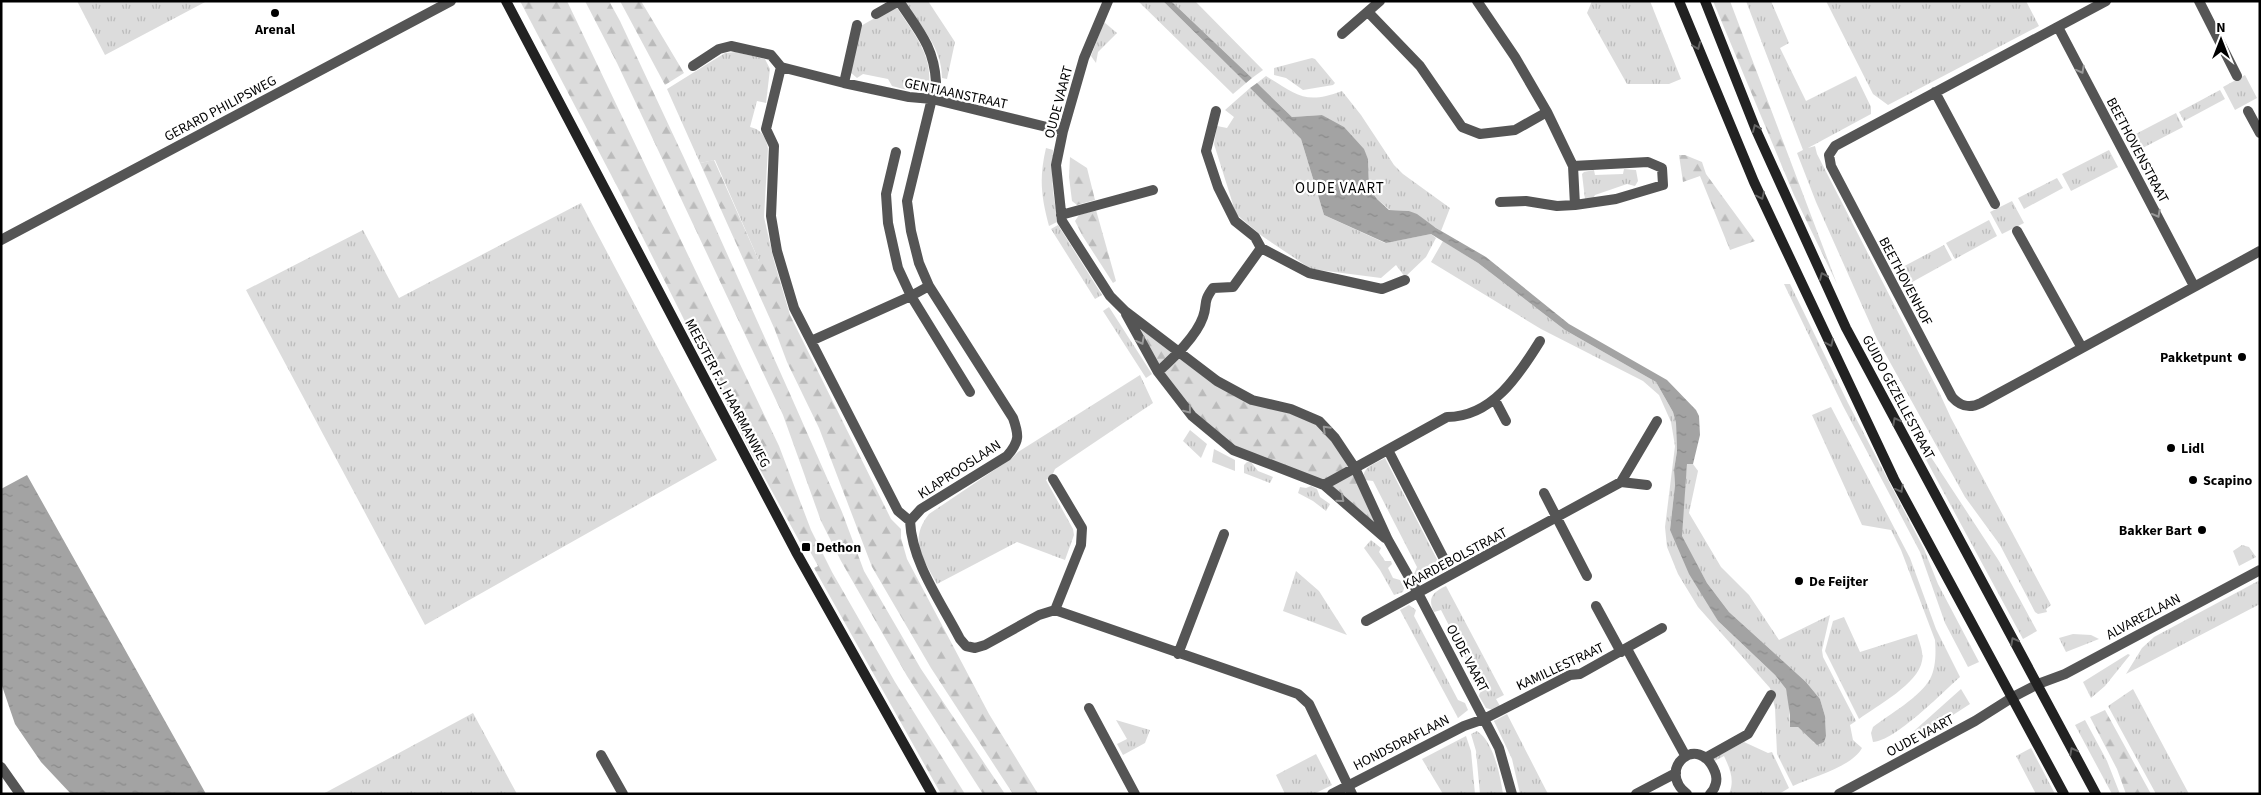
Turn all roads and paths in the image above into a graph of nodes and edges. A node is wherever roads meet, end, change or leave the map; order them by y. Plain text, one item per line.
1 (451, 1) edge
2 (506, 1) edge
3 (899, 1) edge
4 (1108, 1) edge
5 (1380, 1) edge
6 (1678, 1) edge
7 (1704, 1) edge
8 (2106, 1) edge
9 (2199, 1) edge
10 (1478, 2) edge
11 (1369, 13) junction
12 (876, 14) dead end
13 (857, 25) dead end
14 (2058, 27) junction
15 (1342, 34) dead end
16 (694, 66) dead end
17 (781, 67) junction
18 (2237, 76) dead end
19 (844, 83) junction
20 (1935, 92) junction
21 (932, 99) junction
22 (1216, 111) dead end
23 (2248, 111) dead end
24 (1546, 112) junction
25 (1063, 131) junction
26 (2260, 133) edge
27 (896, 152) dead end
28 (1573, 166) junction
29 (1154, 190) dead end
30 (1500, 202) dead end
31 (1995, 204) dead end
32 (1575, 205) junction
33 (1060, 215) junction
34 (2018, 231) dead end
35 (1, 240) edge
36 (1261, 248) junction
37 (2260, 251) edge
38 (1405, 280) dead end
39 (929, 286) junction
40 (2194, 286) junction
41 (911, 296) junction
42 (1125, 311) junction
43 (811, 341) junction
44 (1540, 341) dead end
45 (2082, 348) junction
46 (1180, 352) junction
47 (1158, 372) junction
48 (970, 392) dead end
49 (1495, 400) junction
50 (1506, 421) dead end
51 (1657, 421) dead end
52 (1388, 450) junction
53 (1355, 468) junction
54 (1053, 479) dead end
55 (1621, 482) junction
56 (1324, 485) junction
57 (1648, 485) dead end
58 (1544, 493) dead end
59 (1557, 518) junction
60 (910, 521) junction
61 (1224, 534) dead end
62 (1388, 540) junction
63 (1442, 557) dead end
64 (2260, 570) edge
65 (1588, 576) dead end
66 (1418, 593) junction
67 (1596, 606) dead end
68 (1055, 610) junction
69 (1366, 621) dead end
70 (1662, 628) dead end
71 (1624, 651) junction
72 (1178, 654) junction
73 (2038, 684) junction
74 (1771, 695) dead end
75 (2013, 697) junction
76 (1089, 708) dead end
77 (1484, 719) junction
78 (601, 755) dead end
79 (1685, 755) junction
80 (1705, 758) junction
81 (1, 767) edge
82 (1676, 773) junction
83 (1350, 789) edge
84 (20, 794) edge
85 (623, 794) edge
86 (932, 794) edge
87 (1135, 794) edge
88 (1332, 794) edge
89 (1512, 794) edge
90 (1636, 794) edge
91 (1687, 794) edge
92 (1710, 794) edge
93 (1839, 794) edge
94 (2064, 794) edge
95 (2096, 794) edge

1 - 35 street, GERARD PHILIPSWEG
2 - 86 main road, MEESTER F.J. HAARMANWEG
3 - 12 street, KLAPROOSLAAN
3 - 21 street, KLAPROOSLAAN
4 - 25 street, OUDE VAART
5 - 11 street
6 -> 75 main road
73 -> 7 main road, GUIDO GEZELLESTRAAT
8 - 14 street, BEETHOVENHOF
9 - 18 street
10 - 24 street
11 - 15 street
11 - 24 street
13 - 19 street
14 - 20 street, BEETHOVENHOF
14 -> 40 street, BEETHOVENSTRAAT
16 - 17 street, GENTIAANSTRAAT
17 - 19 street, GENTIAANSTRAAT
17 - 43 street
19 - 21 street, GENTIAANSTRAAT
20 - 31 street
20 - 45 street, BEETHOVENHOF
21 - 25 street, GENTIAANSTRAAT
21 - 39 street, KLAPROOSLAAN
22 - 36 street
23 - 26 street
24 - 28 street
25 - 33 street, OUDE VAART
27 - 41 street
28 - 32 street
28 - 32 street
29 - 33 street
30 - 32 street
33 - 42 street, OUDE VAART
34 - 45 street
36 - 38 street
36 - 46 street
37 - 40 street, BEETHOVENHOF
39 - 41 street
39 - 60 street, KLAPROOSLAAN
40 - 45 street, BEETHOVENHOF
41 - 43 street
41 - 48 street
42 - 46 street, OUDE VAART
42 -> 47 street, OUDE VAART
43 - 60 street
44 - 49 street
46 - 47 street
53 -> 46 street, OUDE VAART
47 -> 56 street, OUDE VAART
49 - 50 street
49 - 52 street
51 - 55 street
52 - 53 street
52 - 63 street
53 - 56 street
53 - 62 street, OUDE VAART
54 - 68 street
55 - 57 street
55 - 59 street, KAARDEBOLSTRAAT
56 -> 62 street, OUDE VAART
58 - 59 street
59 - 65 street
59 - 66 street, KAARDEBOLSTRAAT
60 - 68 street
61 - 72 street
62 - 66 street, OUDE VAART
64 - 73 street, ALVAREZLAAN
66 - 69 street, KAARDEBOLSTRAAT
66 - 77 street, OUDE VAART
67 - 71 street, KAMILLESTRAAT
68 - 72 street
70 - 71 street, KAMILLESTRAAT
71 - 77 street, KAMILLESTRAAT
71 - 79 street, KAMILLESTRAAT
72 - 83 street
73 - 75 street, ALVAREZLAAN
95 -> 73 main road, GUIDO GEZELLESTRAAT
74 - 80 street
75 - 93 street, OUDE VAART
75 - 94 main road
76 - 87 street
77 - 83 street, HONDSDRAFLAAN
77 - 89 street, OUDE VAART
78 - 85 street
79 - 80 street
79 - 82 street
80 - 92 street
81 - 84 street
82 - 90 street
82 - 91 street
83 - 88 street, HONDSDRAFLAAN

